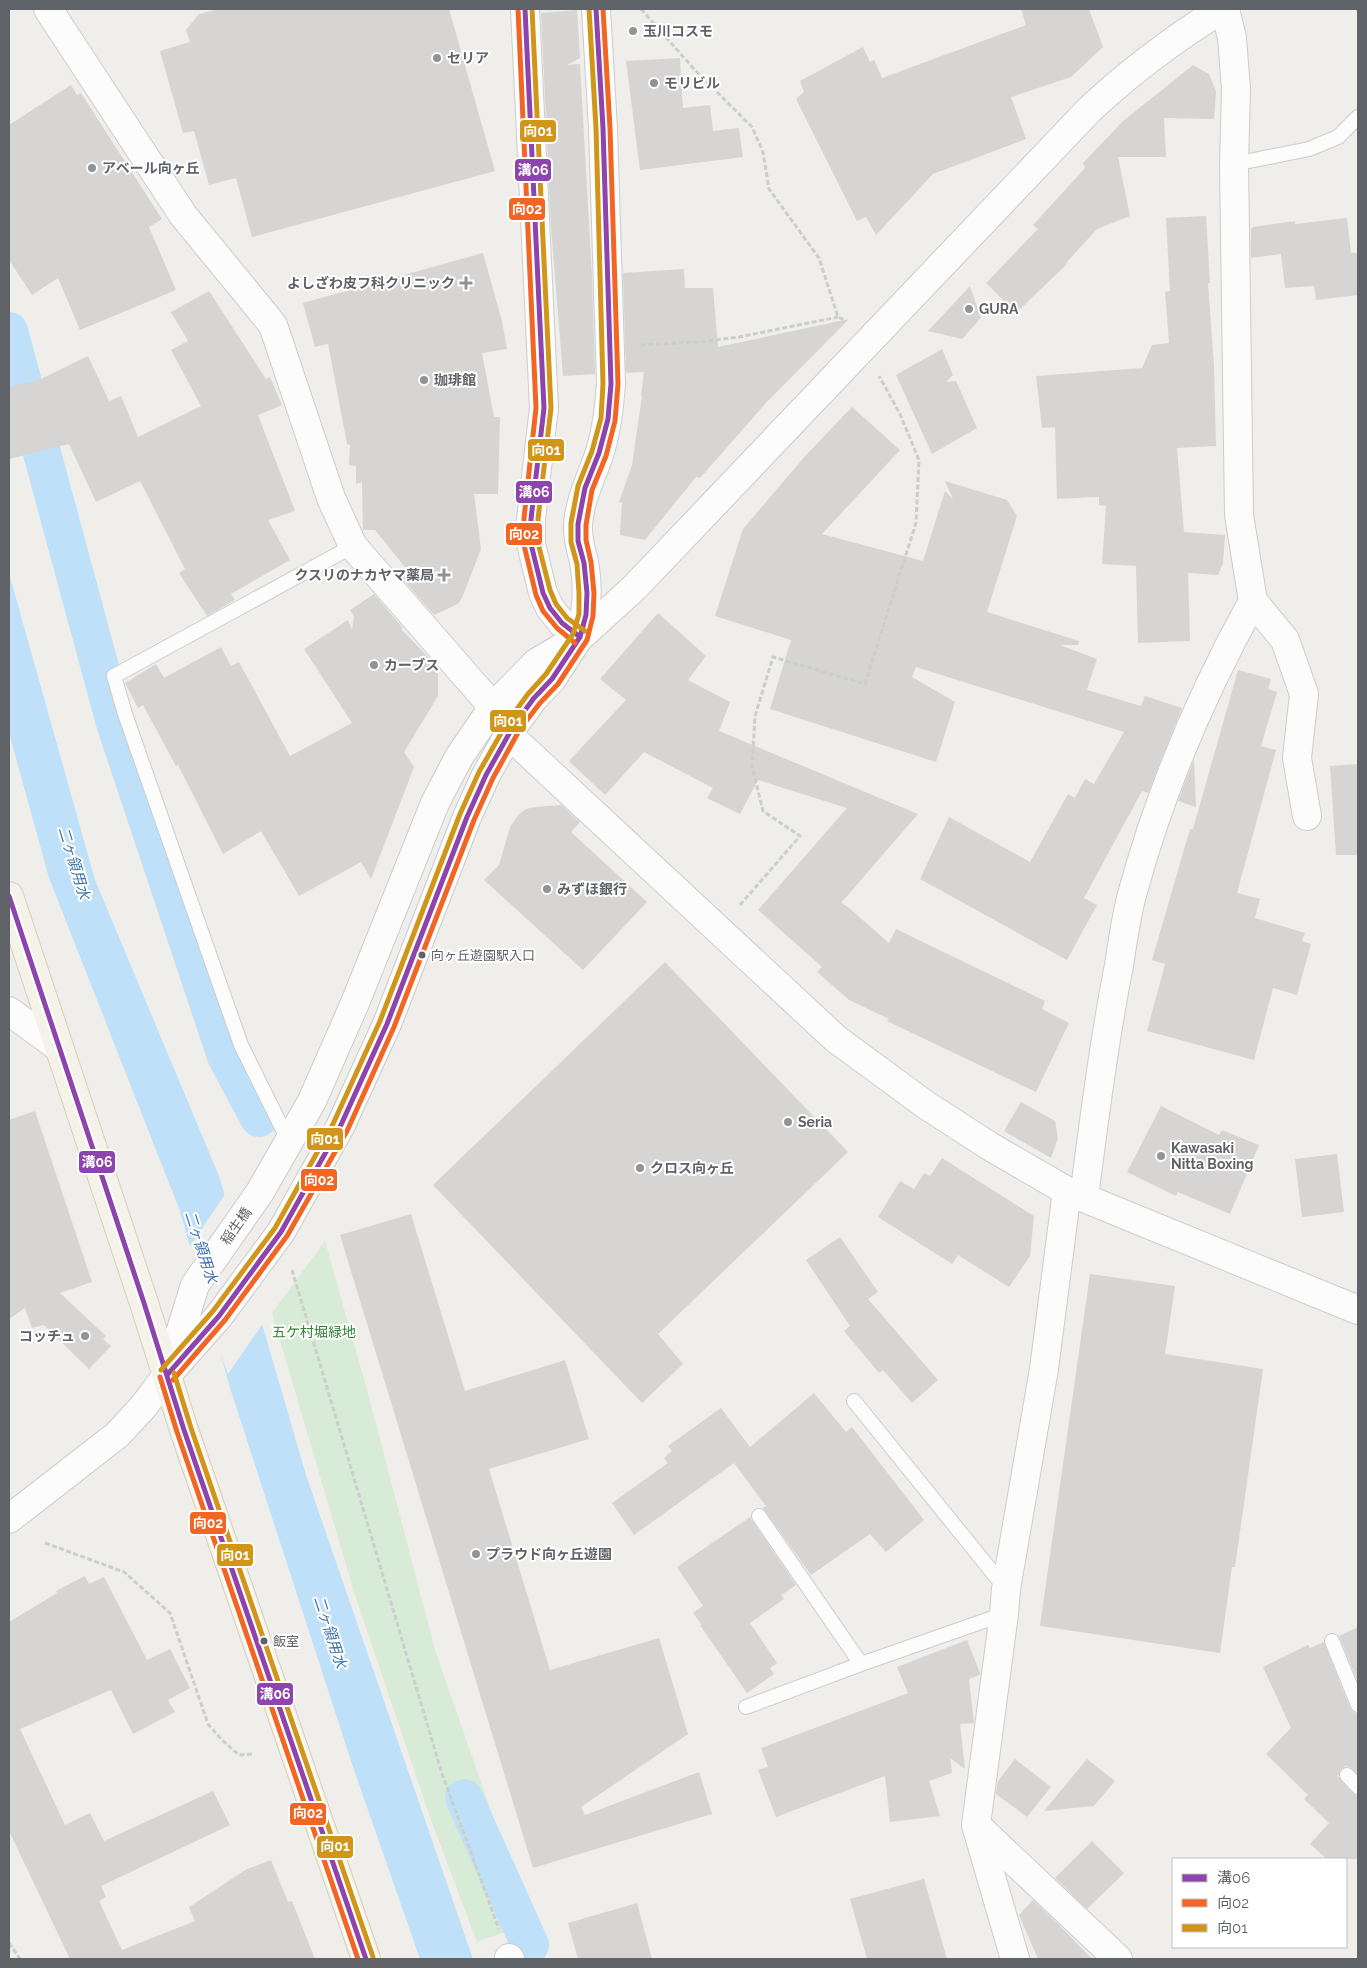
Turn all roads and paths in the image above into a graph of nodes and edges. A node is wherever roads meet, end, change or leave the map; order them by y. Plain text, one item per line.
1 (48, 9) edge
2 (524, 9) edge
3 (596, 9) edge
4 (641, 9) edge
5 (1224, 9) edge
6 (1358, 117) edge
7 (1234, 164) junction
8 (838, 318) junction
9 (847, 321) dead end
10 (637, 345) dead end
11 (878, 375) dead end
12 (353, 546) junction
13 (1253, 602) junction
14 (580, 637) junction
15 (493, 707) junction
16 (508, 735) junction
17 (1308, 816) dead end
18 (9, 896) edge
19 (718, 929) junction
20 (9, 1011) edge
21 (58, 1046) junction
22 (289, 1143) junction
23 (1076, 1194) junction
24 (291, 1267) dead end
25 (1357, 1306) edge
26 (167, 1375) junction
27 (854, 1401) dead end
28 (759, 1516) dead end
29 (9, 1519) edge
30 (45, 1543) dead end
31 (1005, 1602) junction
32 (1332, 1641) dead end
33 (861, 1664) junction
34 (1358, 1705) edge
35 (746, 1707) dead end
36 (252, 1754) dead end
37 (1347, 1775) dead end
38 (1358, 1787) edge
39 (976, 1825) junction
40 (9, 1943) edge
41 (510, 1958) edge
42 (20, 1959) edge
43 (366, 1959) edge
44 (1015, 1959) edge
45 (1118, 1959) edge

1 - 12 street
2 - 14 street
3 - 14 street
4 - 8 path
5 - 7 street
5 - 14 street
6 - 7 lane
7 - 13 street
8 - 9 path
8 - 10 path
11 - 19 path
12 - 15 street
12 - 22 lane
13 - 17 street
13 - 23 street
14 - 15 street, 稲生橋
14 - 16 street
15 - 22 street, 稲生橋
16 - 19 street
16 - 26 street
18 - 21 main road
19 - 23 street
20 - 21 street
21 - 26 main road
22 - 26 street, 稲生橋
23 - 25 street
23 - 31 street
24 - 41 path
26 - 29 street
26 - 43 main road
27 - 31 lane
28 - 33 lane
30 - 36 path
31 - 33 lane
31 - 39 street
32 - 34 lane
33 - 35 lane
37 - 38 lane
39 - 44 street
39 - 45 street
40 - 42 path

